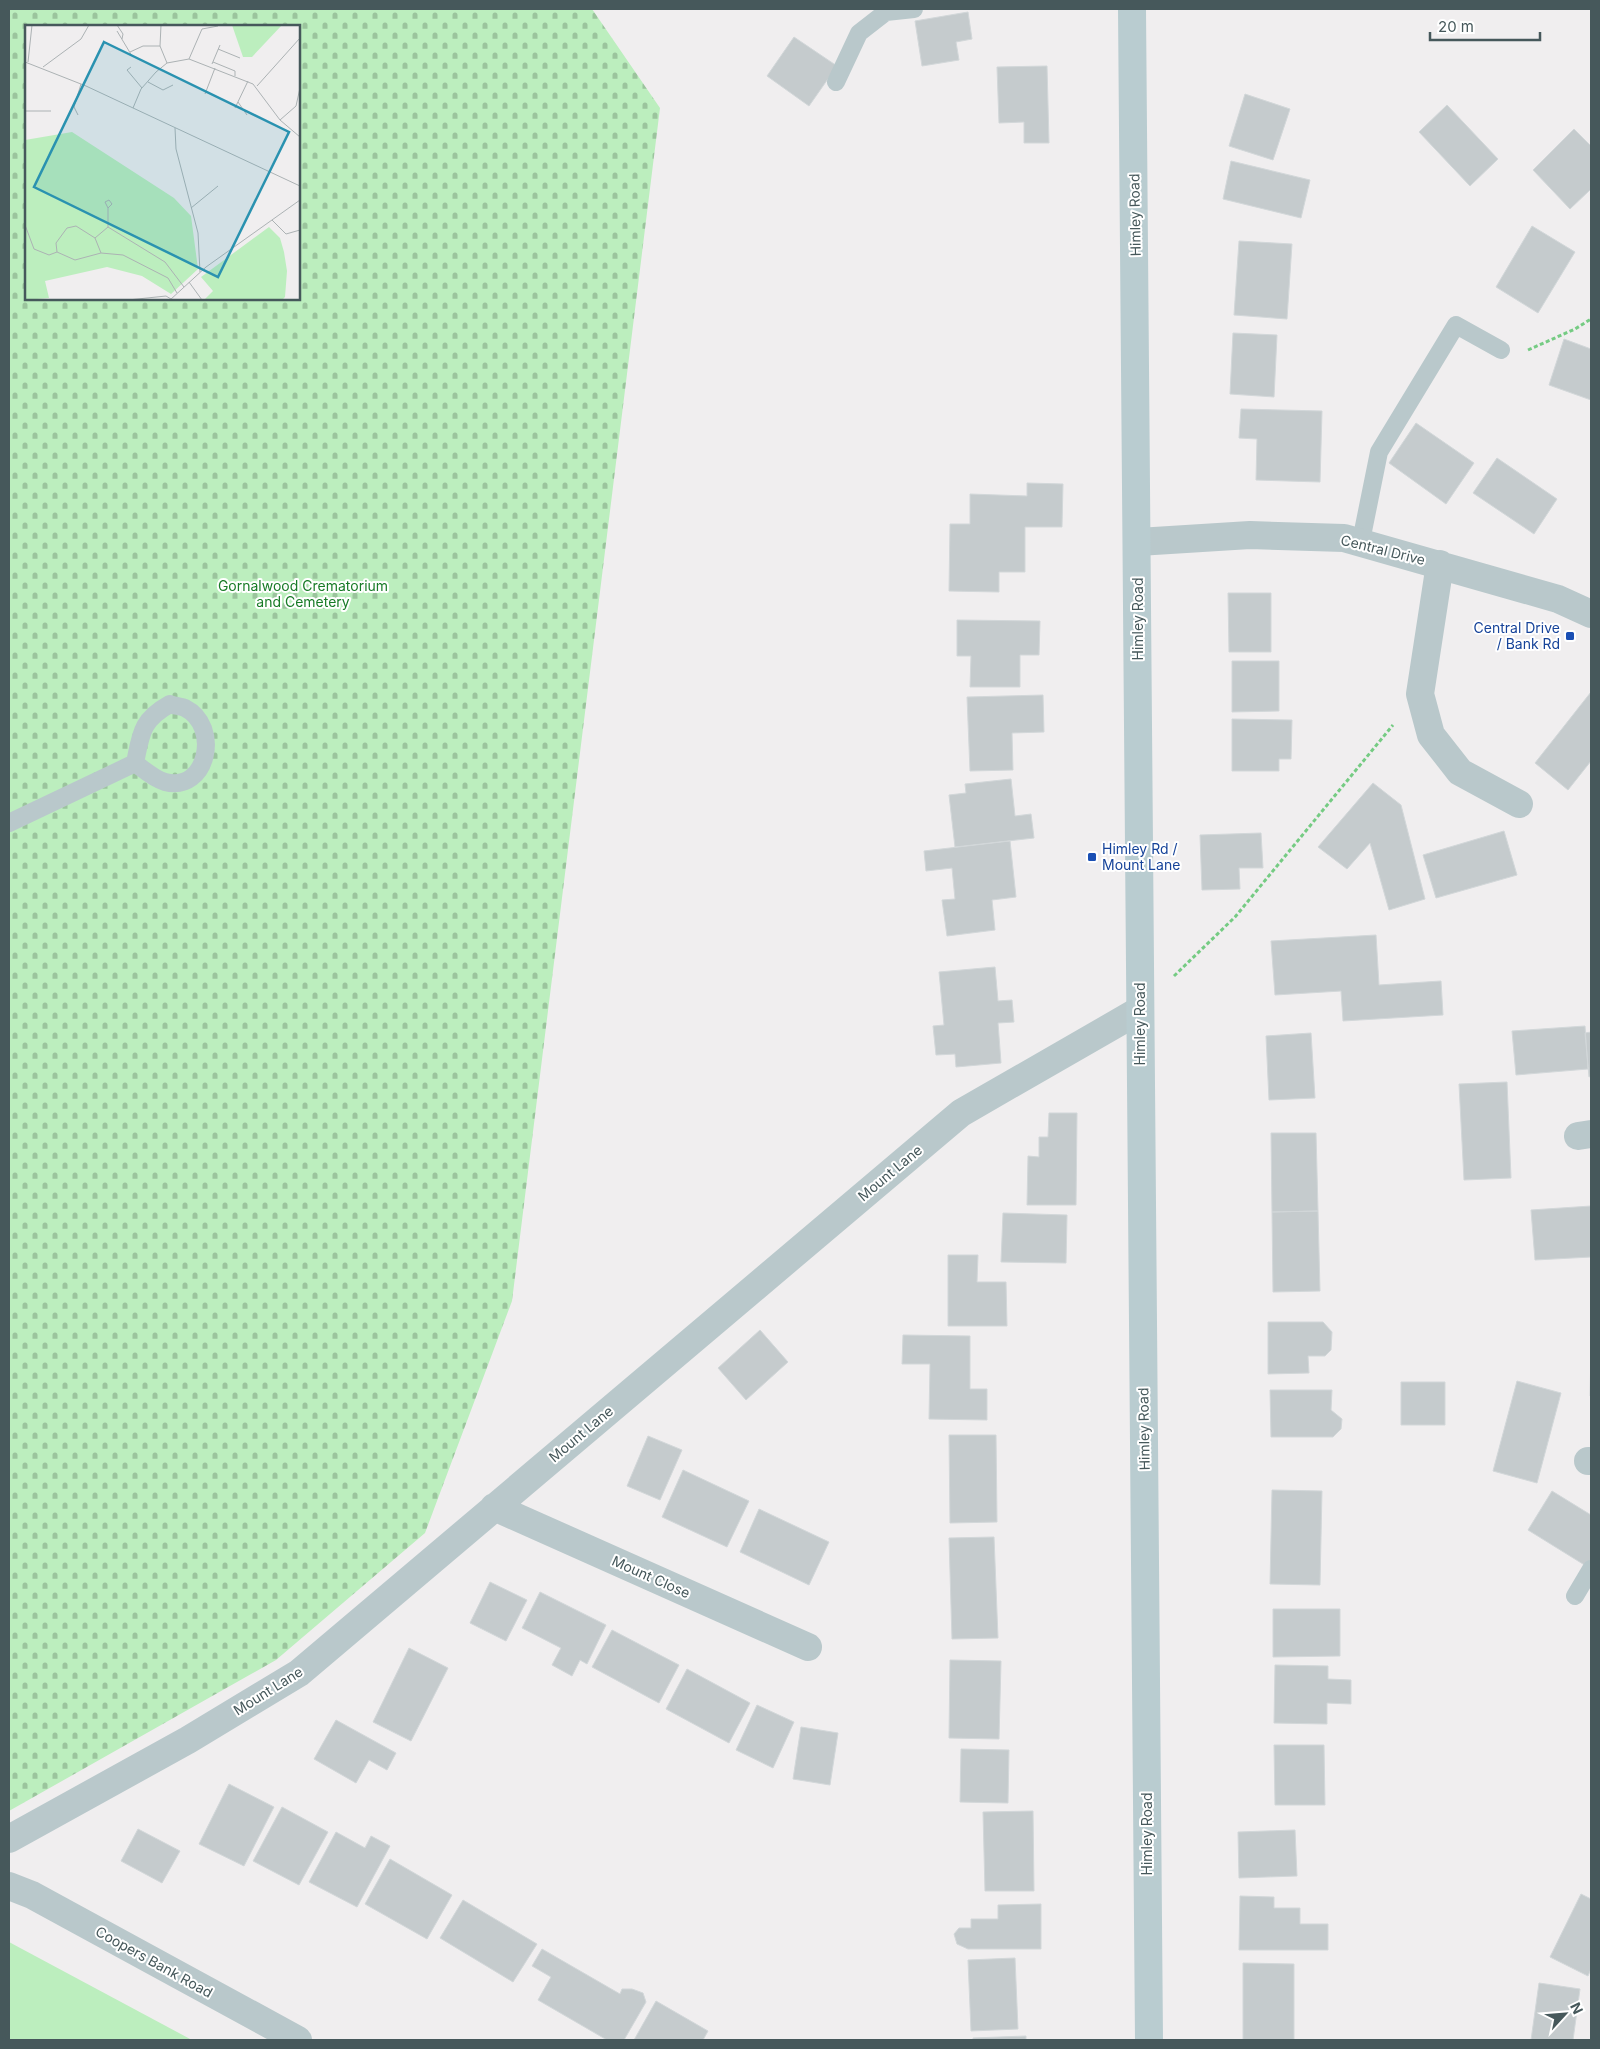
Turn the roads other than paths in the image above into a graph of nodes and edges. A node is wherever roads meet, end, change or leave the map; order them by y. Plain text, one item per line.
1 (914, 9) edge
2 (1132, 9) edge
3 (836, 82) dead end
4 (1501, 350) road end
5 (1138, 542) junction
6 (1361, 542) junction
7 (1440, 564) junction
8 (1591, 614) edge
9 (134, 763) junction
10 (1519, 804) dead end
11 (9, 823) edge
12 (1140, 1010) junction
13 (494, 1508) junction
14 (1591, 1569) edge
15 (1574, 1596) dead end
16 (808, 1647) dead end
17 (9, 1838) edge
18 (9, 1886) edge
19 (298, 2040) edge
20 (1149, 2040) edge

1 - 3 lane
2 - 5 main road, Himley Road
4 - 6 lane
5 - 6 street, Central Drive
5 - 12 main road, Himley Road
6 - 7 street, Central Drive
7 - 8 street, Central Drive
7 - 10 street
9 - 9 lane
9 - 11 lane
12 - 13 street, Mount Lane
12 - 20 main road, Himley Road
13 - 16 street, Mount Close
13 - 17 street, Mount Lane
14 - 15 lane
18 - 19 street, Coopers Bank Road

